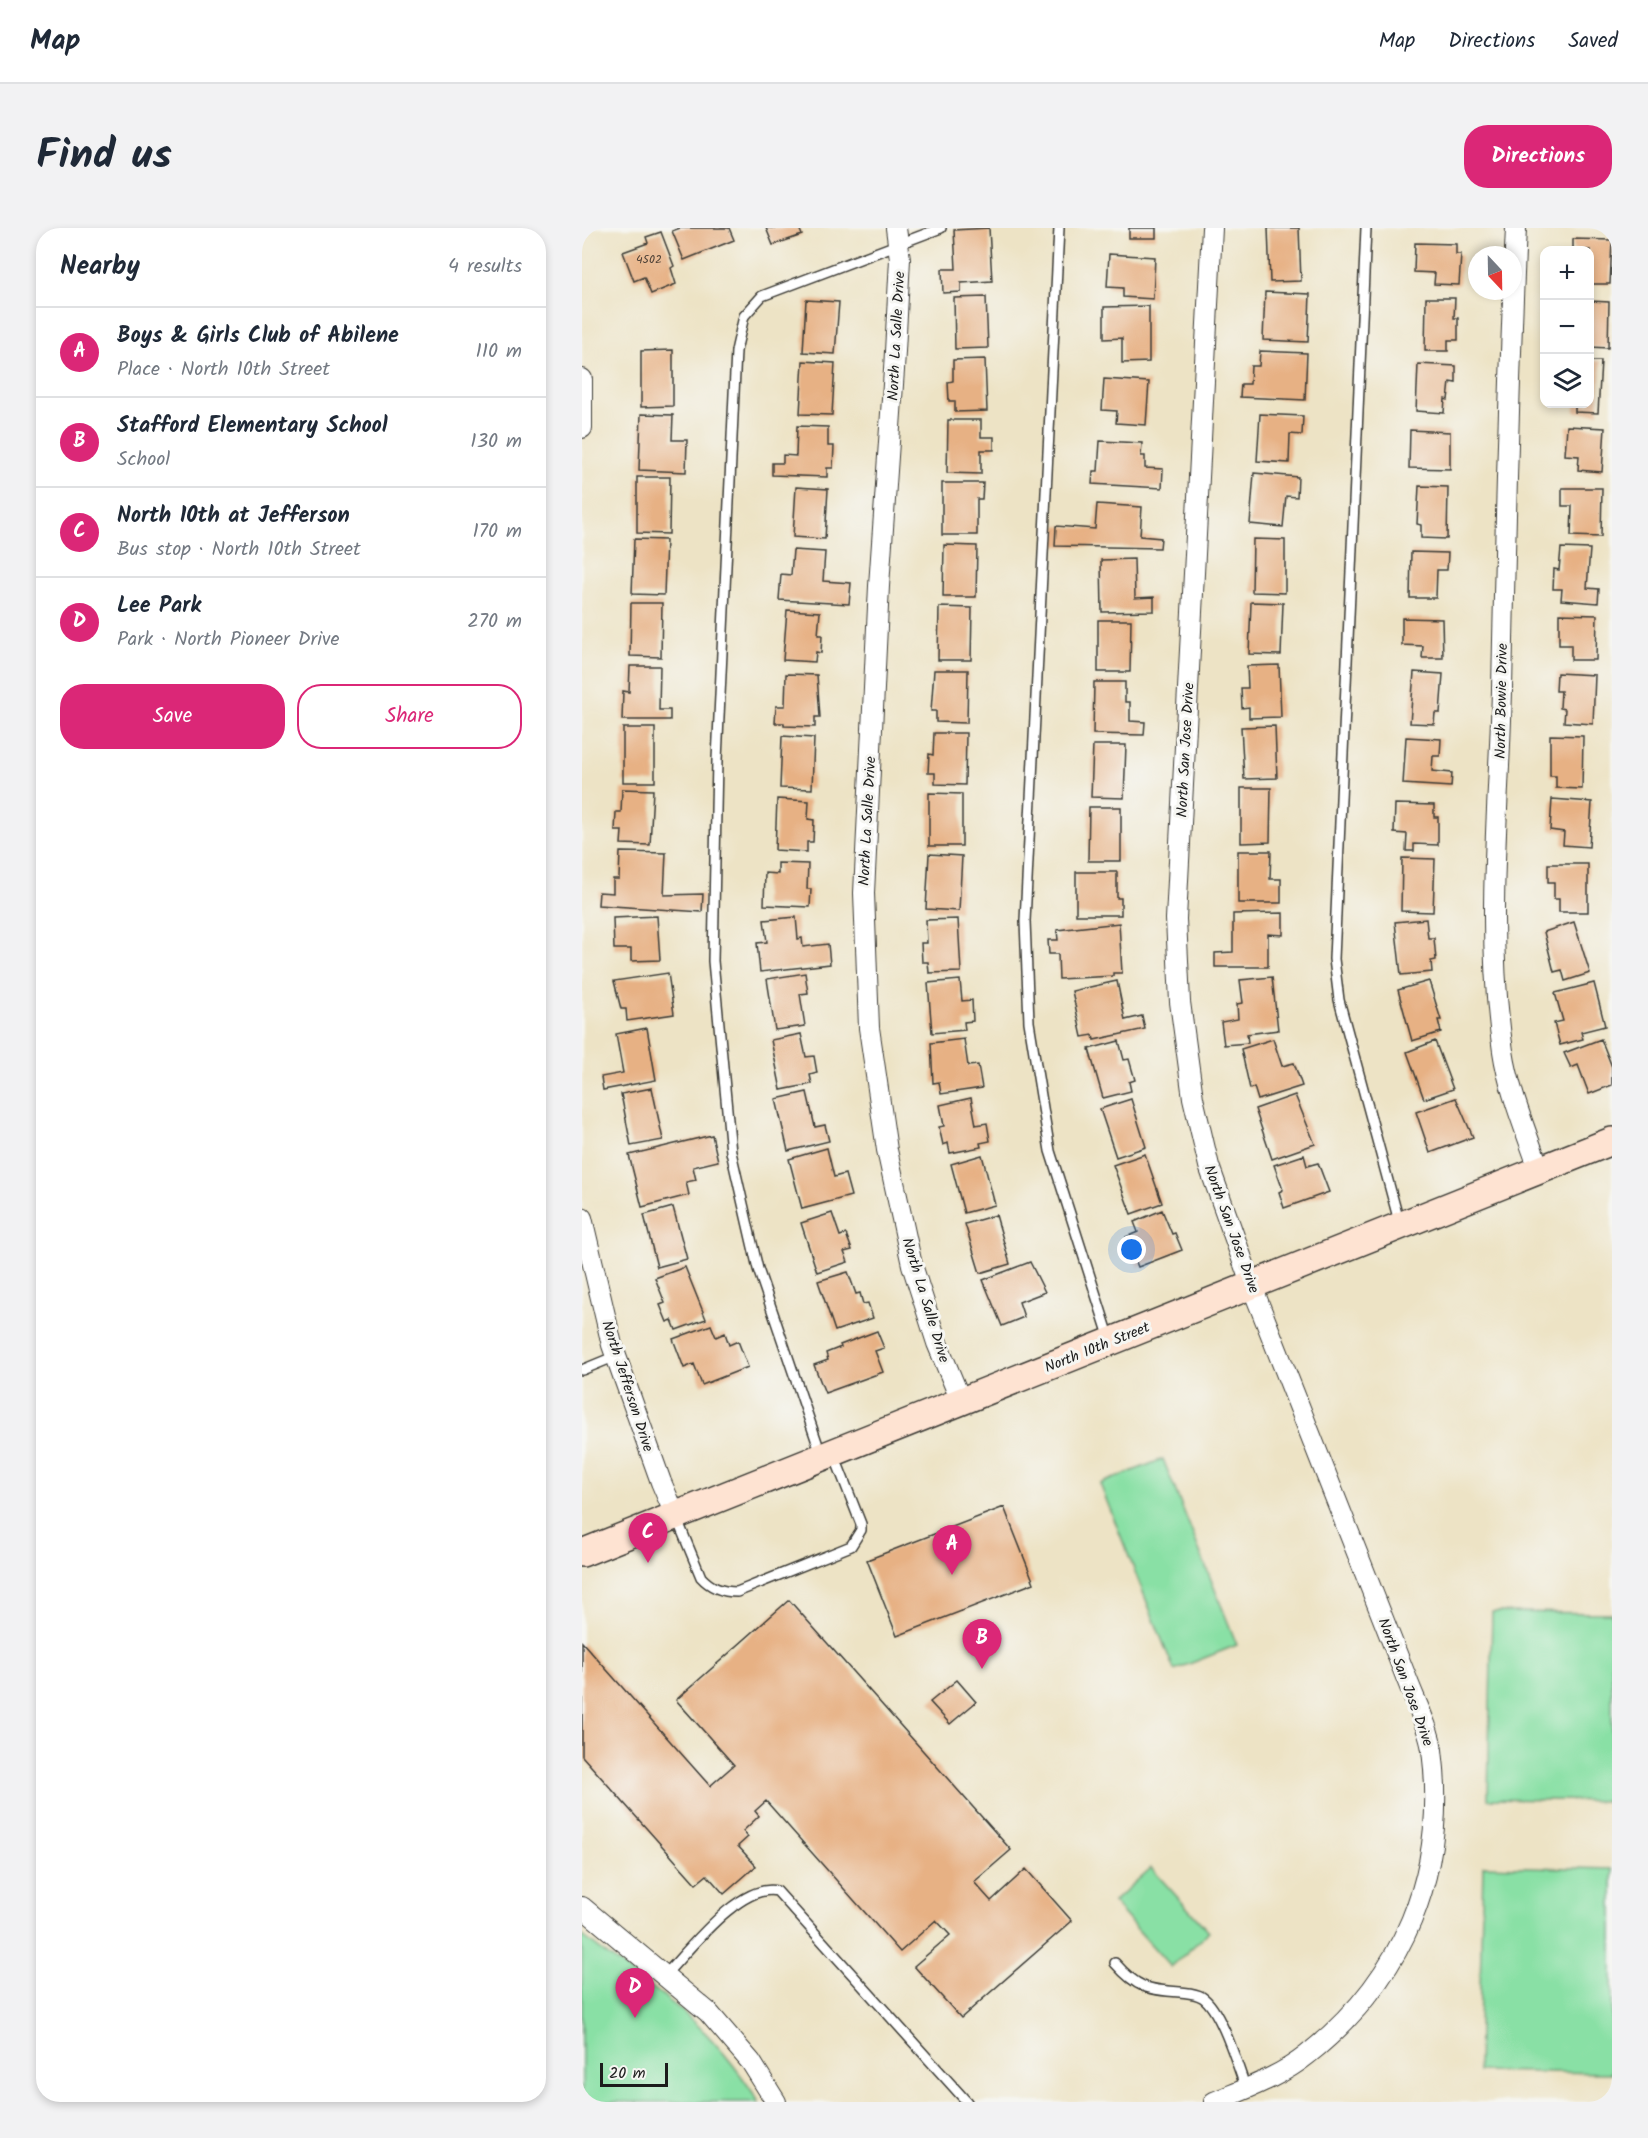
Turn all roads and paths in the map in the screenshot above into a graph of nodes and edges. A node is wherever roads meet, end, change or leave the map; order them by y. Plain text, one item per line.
1 (941, 228) edge
2 (1059, 228) edge
3 (1212, 228) edge
4 (1366, 228) edge
5 (1516, 228) edge
6 (897, 237) edge
7 (582, 379) edge
8 (582, 428) edge
9 (1612, 1141) edge
10 (1539, 1169) junction
11 (582, 1218) edge
12 (1400, 1225) junction
13 (1251, 1284) junction
14 (1111, 1341) junction
15 (616, 1356) junction
16 (582, 1370) edge
17 (962, 1401) junction
18 (828, 1455) junction
19 (676, 1517) junction
20 (582, 1553) edge
21 (582, 1907) edge
22 (1115, 1963) dead end
23 (665, 1975) junction
24 (1246, 2089) junction
25 (776, 2102) edge
26 (967, 2102) edge
27 (1214, 2102) edge

1 - 6 lane
2 - 14 lane
3 - 13 street, North San Jose Drive
4 - 12 lane
5 - 10 street, North Bowie Drive
6 - 17 street, North La Salle Drive
6 - 18 lane
7 - 8 street
9 - 10 main road, North 10th Street
10 - 12 main road, North 10th Street
11 - 15 street, North Jefferson Drive
12 - 13 main road, North 10th Street
13 - 14 main road, North 10th Street
13 - 24 street, North San Jose Drive
14 - 17 main road, North 10th Street
15 - 16 lane
15 - 19 street, North Jefferson Drive
17 - 18 main road, North 10th Street
18 - 19 main road, North 10th Street
18 - 19 lane
19 - 20 main road, North 10th Street
21 - 23 street
22 - 24 lane
23 - 25 street
23 - 26 lane
24 - 27 street, North San Jose Drive

